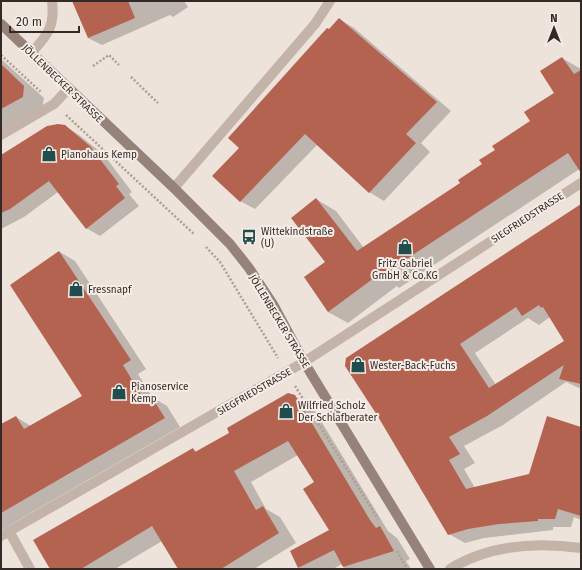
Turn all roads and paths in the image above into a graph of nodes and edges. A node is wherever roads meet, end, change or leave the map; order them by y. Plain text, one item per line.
1 (52, 1) edge
2 (330, 1) edge
3 (1, 24) edge
4 (32, 52) junction
5 (1, 55) edge
6 (118, 65) dead end
7 (93, 66) dead end
8 (131, 77) dead end
9 (69, 88) junction
10 (158, 103) dead end
11 (54, 104) junction
12 (1, 135) edge
13 (581, 182) edge
14 (174, 188) junction
15 (200, 240) dead end
16 (205, 245) dead end
17 (304, 362) junction
18 (286, 372) junction
19 (379, 520) dead end
20 (5, 534) edge
21 (394, 545) dead end
22 (581, 548) edge
23 (30, 569) edge
24 (407, 569) edge
25 (430, 569) edge
26 (450, 569) edge

1 - 4 street
2 - 14 street
3 - 4 main road, JÖLLENBECKER STRASSE
4 - 9 main road, JÖLLENBECKER STRASSE
5 - 11 path
6 - 7 path
8 - 10 path
9 - 11 street
9 - 14 main road, JÖLLENBECKER STRASSE
11 - 12 street
11 - 15 path
13 - 17 street, SIEGFRIEDSTRASSE
14 - 17 main road, JÖLLENBECKER STRASSE
16 - 18 path
17 - 18 street, SIEGFRIEDSTRASSE
17 - 25 main road, JÖLLENBECKER STRASSE
18 - 19 path
18 - 20 street, SIEGFRIEDSTRASSE
20 - 23 street
21 - 24 path
22 - 26 street

